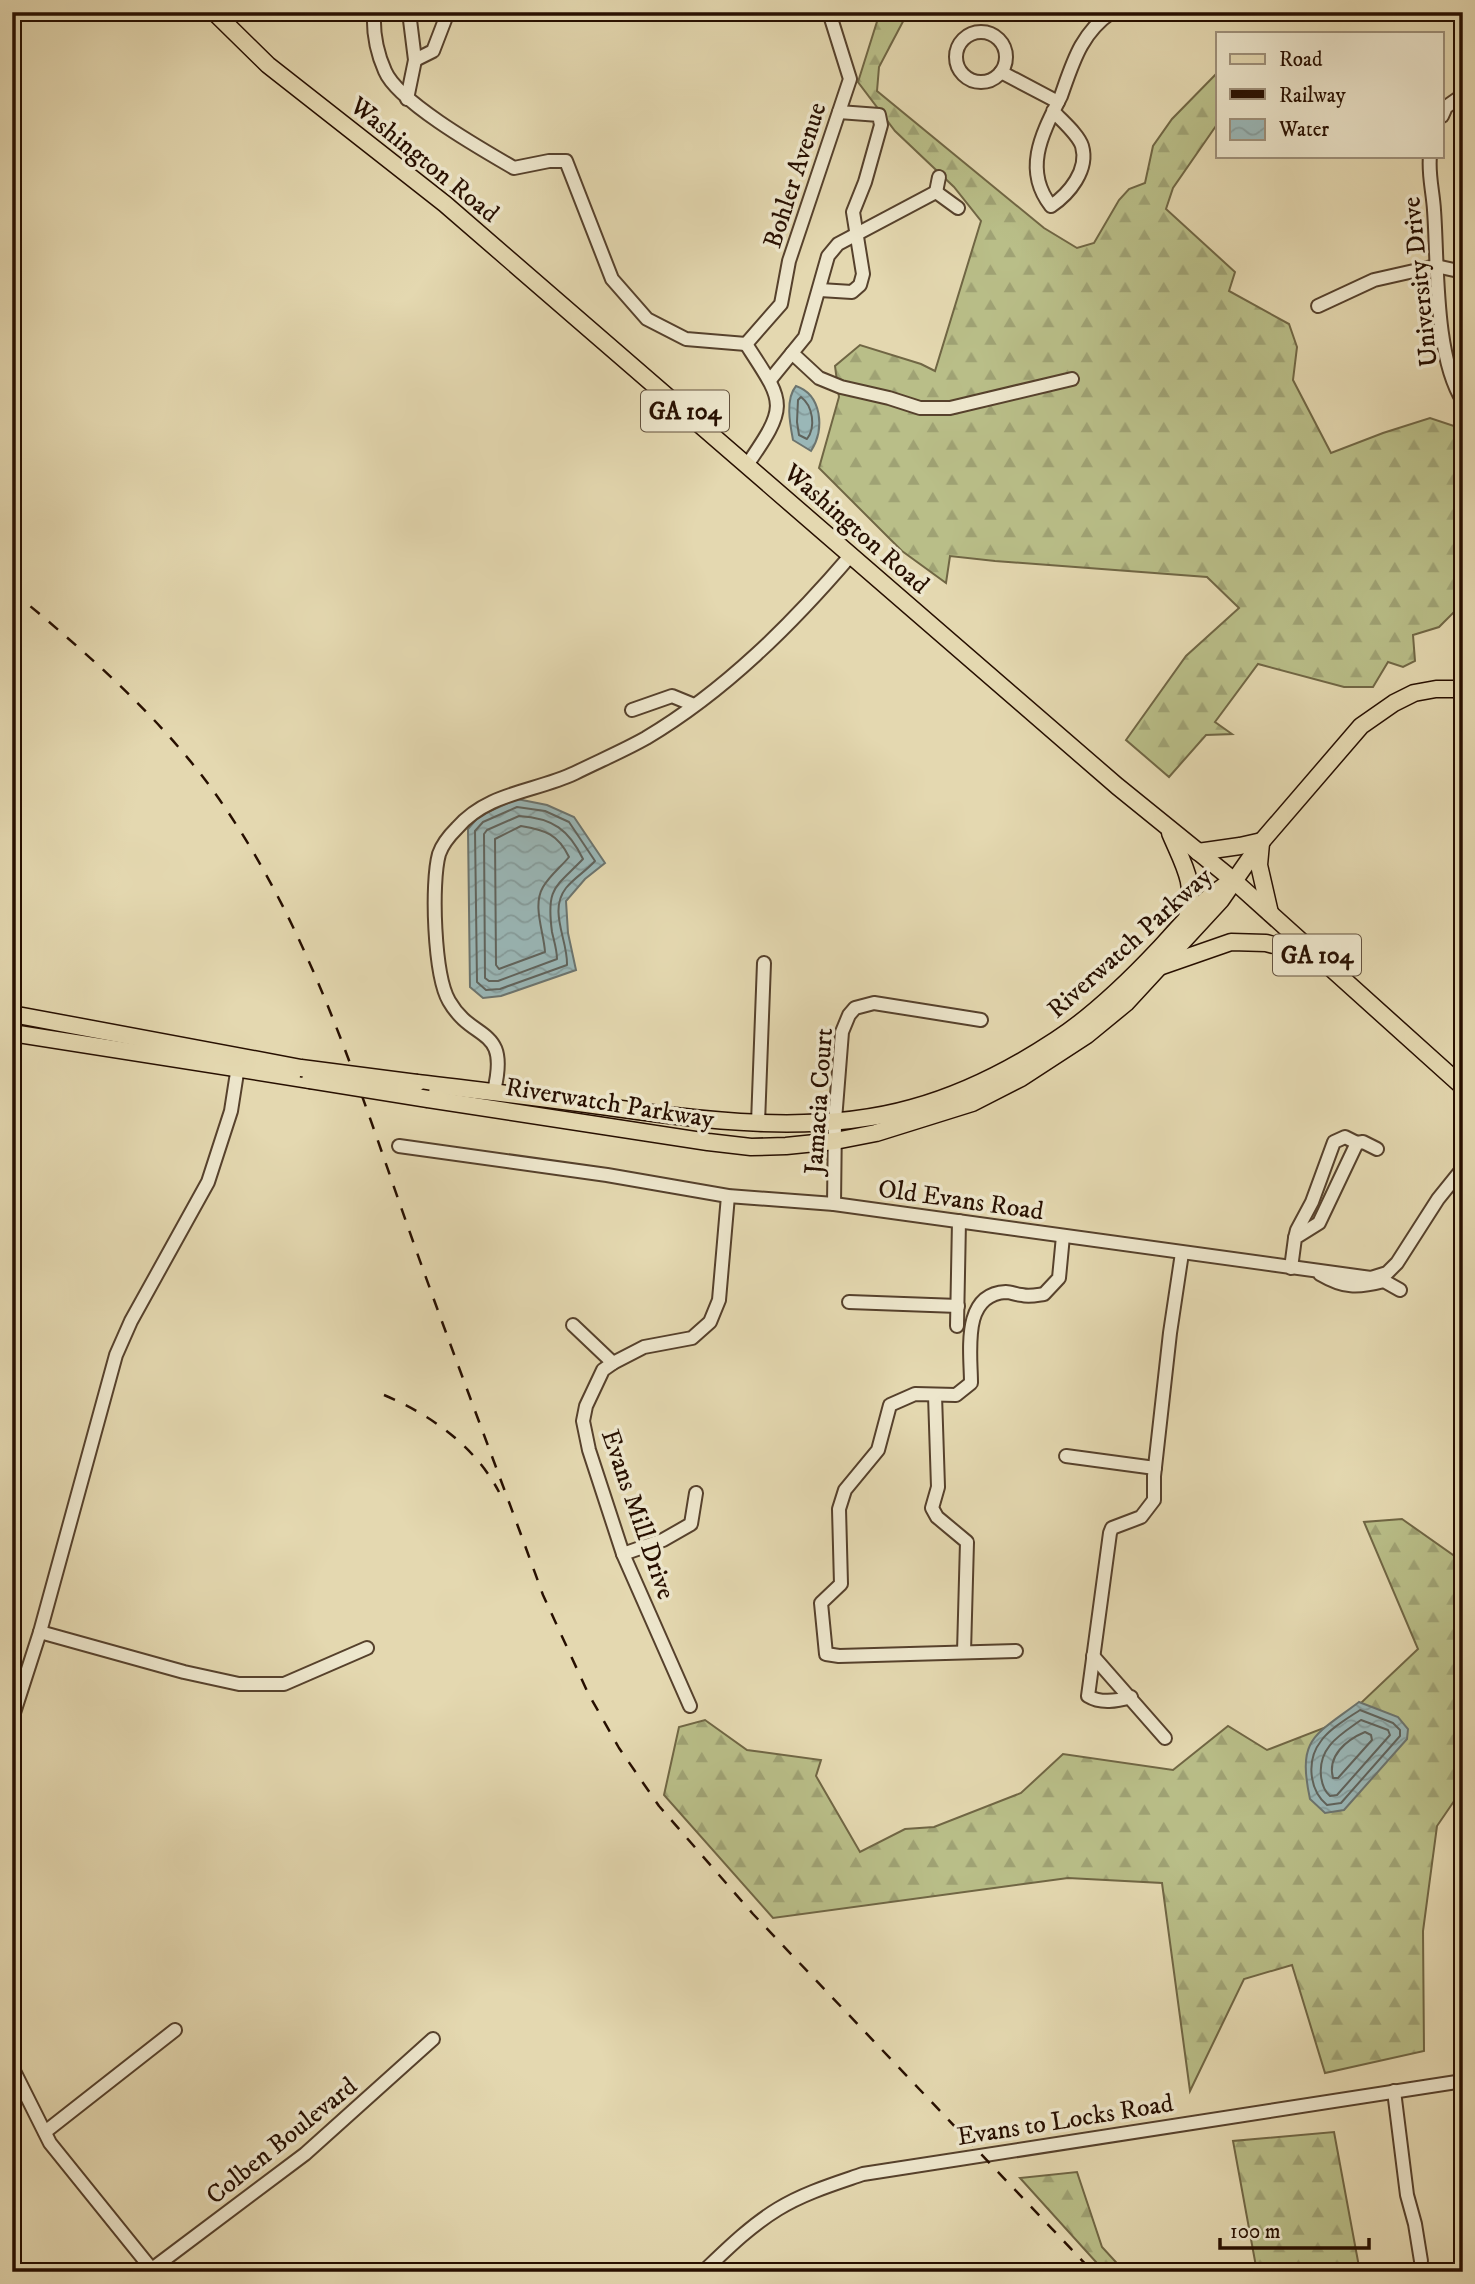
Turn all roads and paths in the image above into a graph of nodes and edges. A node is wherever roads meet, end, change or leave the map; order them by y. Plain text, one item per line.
1 (214, 12) edge
2 (374, 12) edge
3 (409, 12) edge
4 (448, 12) edge
5 (829, 12) edge
6 (1112, 12) edge
7 (415, 60) junction
8 (1001, 72) junction
9 (1463, 95) edge
10 (407, 99) junction
11 (1056, 107) junction
12 (839, 112) junction
13 (1444, 112) edge
14 (1430, 158) edge
15 (939, 177) dead end
16 (936, 192) junction
17 (957, 208) dead end
18 (855, 234) junction
19 (1436, 266) junction
20 (1463, 272) edge
21 (820, 290) junction
22 (1318, 306) dead end
23 (746, 344) junction
24 (792, 353) junction
25 (1072, 379) dead end
26 (770, 380) junction
27 (1463, 401) edge
28 (747, 465) junction
29 (851, 555) junction
30 (1463, 689) edge
31 (694, 705) junction
32 (632, 710) dead end
33 (1167, 828) junction
34 (1262, 841) junction
35 (1198, 852) junction
36 (1233, 880) junction
37 (1270, 914) junction
38 (1187, 919) junction
39 (1320, 958) junction
40 (764, 963) dead end
41 (1160, 967) junction
42 (12, 1014) edge
43 (981, 1020) dead end
44 (12, 1033) edge
45 (238, 1063) junction
46 (306, 1074) junction
47 (1463, 1087) edge
48 (494, 1091) junction
49 (835, 1120) junction
50 (758, 1123) junction
51 (835, 1141) junction
52 (1357, 1143) junction
53 (399, 1146) dead end
54 (1377, 1149) dead end
55 (1463, 1168) edge
56 (728, 1196) junction
57 (834, 1204) junction
58 (959, 1221) junction
59 (1063, 1236) junction
60 (1296, 1238) junction
61 (1182, 1252) junction
62 (1291, 1268) junction
63 (1317, 1272) junction
64 (1400, 1290) dead end
65 (849, 1303) dead end
66 (958, 1306) junction
67 (573, 1325) dead end
68 (957, 1326) dead end
69 (613, 1363) junction
70 (936, 1395) junction
71 (1066, 1456) dead end
72 (1155, 1468) junction
73 (696, 1493) dead end
74 (623, 1554) junction
75 (40, 1632) junction
76 (367, 1648) dead end
77 (1016, 1651) dead end
78 (964, 1652) junction
79 (1093, 1656) junction
80 (1131, 1697) junction
81 (690, 1706) dead end
82 (12, 1719) edge
83 (1165, 1738) dead end
84 (176, 2030) dead end
85 (433, 2039) dead end
86 (12, 2067) edge
87 (1463, 2081) edge
88 (1394, 2091) junction
89 (45, 2132) junction
90 (1421, 2261) dead end
91 (153, 2271) edge
92 (702, 2272) edge

1 - 28 main road, Washington Road / GA 104
2 - 10 street
3 - 7 street
4 - 7 street
5 - 12 street, Bohler Avenue
6 - 11 street
7 - 10 street
8 - 8 street
8 - 11 street
9 - 13 street
10 - 23 street
11 - 11 street
12 - 18 street
12 - 23 street, Bohler Avenue
14 - 19 street, University Drive
15 - 16 street
16 - 17 street
16 - 18 street
18 - 21 street
18 - 21 street
19 - 20 street
19 - 22 street
19 - 27 street, University Drive
21 - 24 street
23 - 26 street
24 - 25 street
24 - 26 street
26 - 28 street
28 - 29 main road, Washington Road / GA 104
29 - 31 street
29 - 33 main road, Washington Road / GA 104
30 - 34 main road
31 - 32 street
31 - 48 street
33 - 35 main road, Washington Road / GA 104
33 - 38 main road
34 - 35 main road
34 - 36 main road
34 - 37 main road
35 - 36 main road, Washington Road / GA 104
36 - 37 main road, Washington Road / GA 104
36 - 38 main road, Riverwatch Parkway
36 - 41 main road, Riverwatch Parkway
37 - 39 main road, Washington Road / GA 104
38 - 49 main road, Riverwatch Parkway
39 - 41 main road
39 - 47 main road, Washington Road / GA 104
40 - 50 street
41 - 51 main road, Riverwatch Parkway
42 - 45 main road, Riverwatch Parkway
43 - 49 street, Jamacia Court
44 - 45 main road, Riverwatch Parkway
45 - 46 main road, Riverwatch Parkway
45 - 75 street
46 - 48 main road, Riverwatch Parkway, bridge
46 - 51 main road, Riverwatch Parkway, bridge
48 - 50 main road, Riverwatch Parkway
49 - 50 main road, Riverwatch Parkway
49 - 51 street, Jamacia Court
51 - 57 street, Jamacia Court
52 - 54 street
52 - 60 street
52 - 60 street
53 - 56 street, Old Evans Road
55 - 63 street, Old Evans Road
56 - 57 street, Old Evans Road
56 - 69 street, Evans Mill Drive
57 - 58 street, Old Evans Road
58 - 59 street, Old Evans Road
58 - 66 street
59 - 61 street, Old Evans Road
59 - 70 street
60 - 62 street
61 - 62 street, Old Evans Road
61 - 72 street
62 - 63 street, Old Evans Road
63 - 64 street
65 - 66 street
66 - 68 street
67 - 69 street
69 - 74 street, Evans Mill Drive
70 - 78 street
70 - 78 street
71 - 72 street
72 - 79 street
73 - 74 street
74 - 81 street, Evans Mill Drive
75 - 76 street
75 - 82 street
77 - 78 street
79 - 80 street
79 - 80 street
80 - 83 street
84 - 89 street
85 - 91 street, Colben Boulevard
86 - 89 street
87 - 88 street, Evans to Locks Road
88 - 90 street
88 - 92 street, Evans to Locks Road
89 - 91 street

